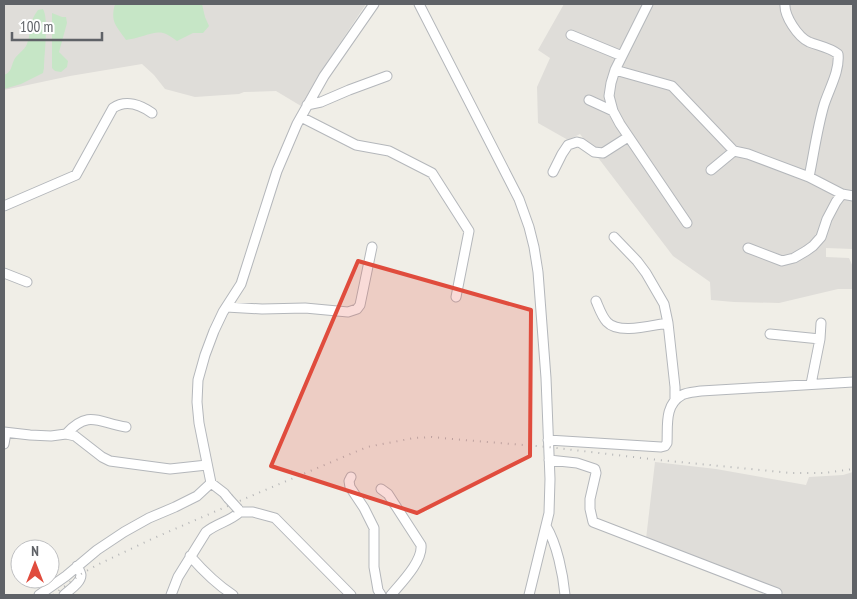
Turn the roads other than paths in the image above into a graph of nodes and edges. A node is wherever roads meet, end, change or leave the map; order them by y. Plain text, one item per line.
1 (374, 4) edge
2 (419, 4) edge
3 (648, 4) edge
4 (785, 4) edge
5 (571, 35) dead end
6 (622, 56) junction
7 (615, 70) junction
8 (386, 76) dead end
9 (589, 100) dead end
10 (307, 105) junction
11 (613, 111) junction
12 (152, 113) dead end
13 (301, 116) junction
14 (628, 137) junction
15 (734, 151) junction
16 (711, 170) dead end
17 (553, 172) dead end
18 (809, 177) junction
19 (842, 194) junction
20 (853, 196) edge
21 (4, 206) edge
22 (688, 223) dead end
23 (614, 237) dead end
24 (372, 248) dead end
25 (748, 248) dead end
26 (4, 273) edge
27 (27, 282) dead end
28 (456, 298) dead end
29 (596, 301) dead end
30 (226, 307) junction
31 (668, 323) junction
32 (822, 323) dead end
33 (770, 334) dead end
34 (820, 339) junction
35 (853, 382) edge
36 (812, 384) junction
37 (675, 400) junction
38 (126, 427) dead end
39 (5, 432) edge
40 (66, 434) junction
41 (548, 440) junction
42 (4, 444) edge
43 (549, 460) junction
44 (207, 465) junction
45 (351, 477) dead end
46 (211, 483) junction
47 (381, 489) dead end
48 (239, 511) junction
49 (546, 526) junction
50 (190, 556) junction
51 (78, 566) junction
52 (777, 593) dead end
53 (39, 595) edge
54 (64, 595) edge
55 (171, 595) edge
56 (233, 595) edge
57 (351, 595) edge
58 (381, 595) edge
59 (391, 595) edge
60 (529, 595) edge
61 (565, 595) edge

1 - 10 street
2 - 41 street
3 - 6 street
4 - 18 street
5 - 6 street
6 - 7 street
7 - 11 street
7 - 15 street
8 - 10 street
9 - 11 street
10 - 13 street
11 - 14 street
12 - 21 street
13 - 28 street
13 - 30 street
14 - 17 street
14 - 22 street
15 - 16 street
15 - 18 street
18 - 19 street
19 - 20 street
19 - 25 street
23 - 31 street
24 - 30 street
26 - 27 street
29 - 31 street
30 - 44 street
31 - 37 street
32 - 34 street
33 - 34 street
34 - 36 street
35 - 36 street
36 - 37 street
37 - 41 street
38 - 40 street
39 - 40 street
39 - 42 street
40 - 44 street
41 - 43 street
43 - 49 street
43 - 52 street
44 - 46 street
45 - 58 street
46 - 48 street, bridge
46 - 51 street
47 - 59 street
48 - 50 street
48 - 57 street
49 - 60 street
49 - 61 street
50 - 55 street
50 - 56 street
51 - 53 street
51 - 54 street

